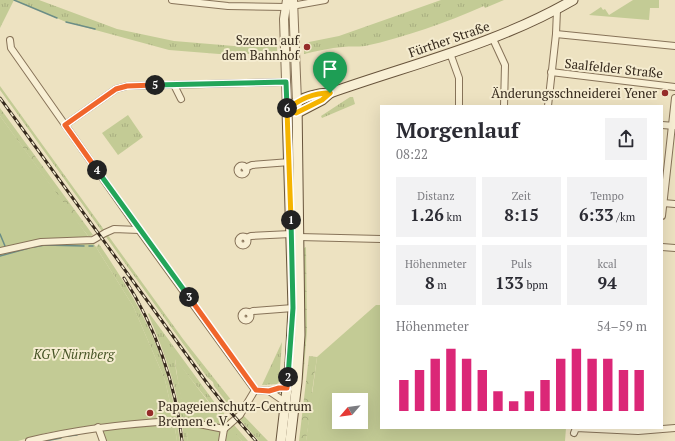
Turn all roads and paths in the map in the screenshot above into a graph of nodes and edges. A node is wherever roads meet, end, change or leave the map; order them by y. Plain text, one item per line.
1 (172, 0) edge
2 (326, 0) edge
3 (573, 0) edge
4 (217, 2) edge
5 (290, 3) edge
6 (557, 10) junction
7 (556, 34) junction
8 (493, 39) junction
9 (10, 40) dead end
10 (675, 46) edge
11 (450, 53) junction
12 (551, 72) junction
13 (286, 82) junction
14 (174, 85) junction
15 (675, 87) edge
16 (330, 93) junction
17 (675, 98) edge
18 (181, 99) dead end
19 (296, 102) junction
20 (459, 105) edge
21 (504, 105) edge
22 (548, 105) edge
23 (287, 110) junction
24 (296, 113) junction
25 (65, 125) junction
26 (663, 125) edge
27 (673, 126) edge
28 (290, 162) junction
29 (668, 165) junction
30 (675, 166) edge
31 (245, 168) dead end
32 (664, 203) junction
33 (675, 204) edge
34 (663, 210) edge
35 (139, 230) junction
36 (295, 235) junction
37 (246, 238) dead end
38 (380, 239) edge
39 (663, 247) edge
40 (675, 248) edge
41 (0, 251) edge
42 (293, 308) junction
43 (249, 313) dead end
44 (287, 388) junction
45 (256, 390) junction
46 (269, 391) junction
47 (296, 394) junction
48 (285, 402) junction
49 (98, 427) junction
50 (675, 428) edge
51 (224, 429) junction
52 (597, 429) edge
53 (656, 429) edge
54 (663, 429) edge
55 (574, 430) edge
56 (638, 430) edge
57 (29, 441) edge
58 (103, 441) edge
59 (222, 441) edge
60 (281, 441) edge
61 (290, 441) edge

1 - 4 street
2 - 5 street
3 - 6 main road, Fürther Straße
4 - 5 street
5 - 13 street
5 - 19 street
6 - 7 street
6 - 8 main road, Fürther Straße
7 - 10 street
7 - 12 street
8 - 11 main road, Fürther Straße
8 - 21 street
9 - 25 street
11 - 16 main road, Fürther Straße
11 - 20 street
12 - 15 street, Saalfelder Straße
12 - 22 street
13 - 14 street
13 - 23 street
14 - 18 street
14 - 25 street
16 - 19 main road, Fürther Straße
16 - 24 main road, Fürther Straße
17 - 27 street
19 - 23 main road, Fürther Straße
19 - 24 main road
23 - 24 main road
23 - 28 main road
24 - 36 main road
25 - 35 street
26 - 27 street
27 - 29 street
28 - 31 street
28 - 36 main road
29 - 30 street
29 - 32 street
32 - 33 street
32 - 34 street
35 - 41 street
35 - 45 street
36 - 37 street
36 - 38 street
36 - 42 main road
36 - 47 main road
39 - 40 street
42 - 43 street
42 - 44 main road
44 - 46 street
44 - 47 street
44 - 48 main road
45 - 46 street
45 - 51 street
46 - 48 street
47 - 61 main road
48 - 60 main road
49 - 51 street
49 - 57 street
49 - 58 street
50 - 54 street
51 - 59 street
52 - 55 street
52 - 56 street
53 - 56 street

